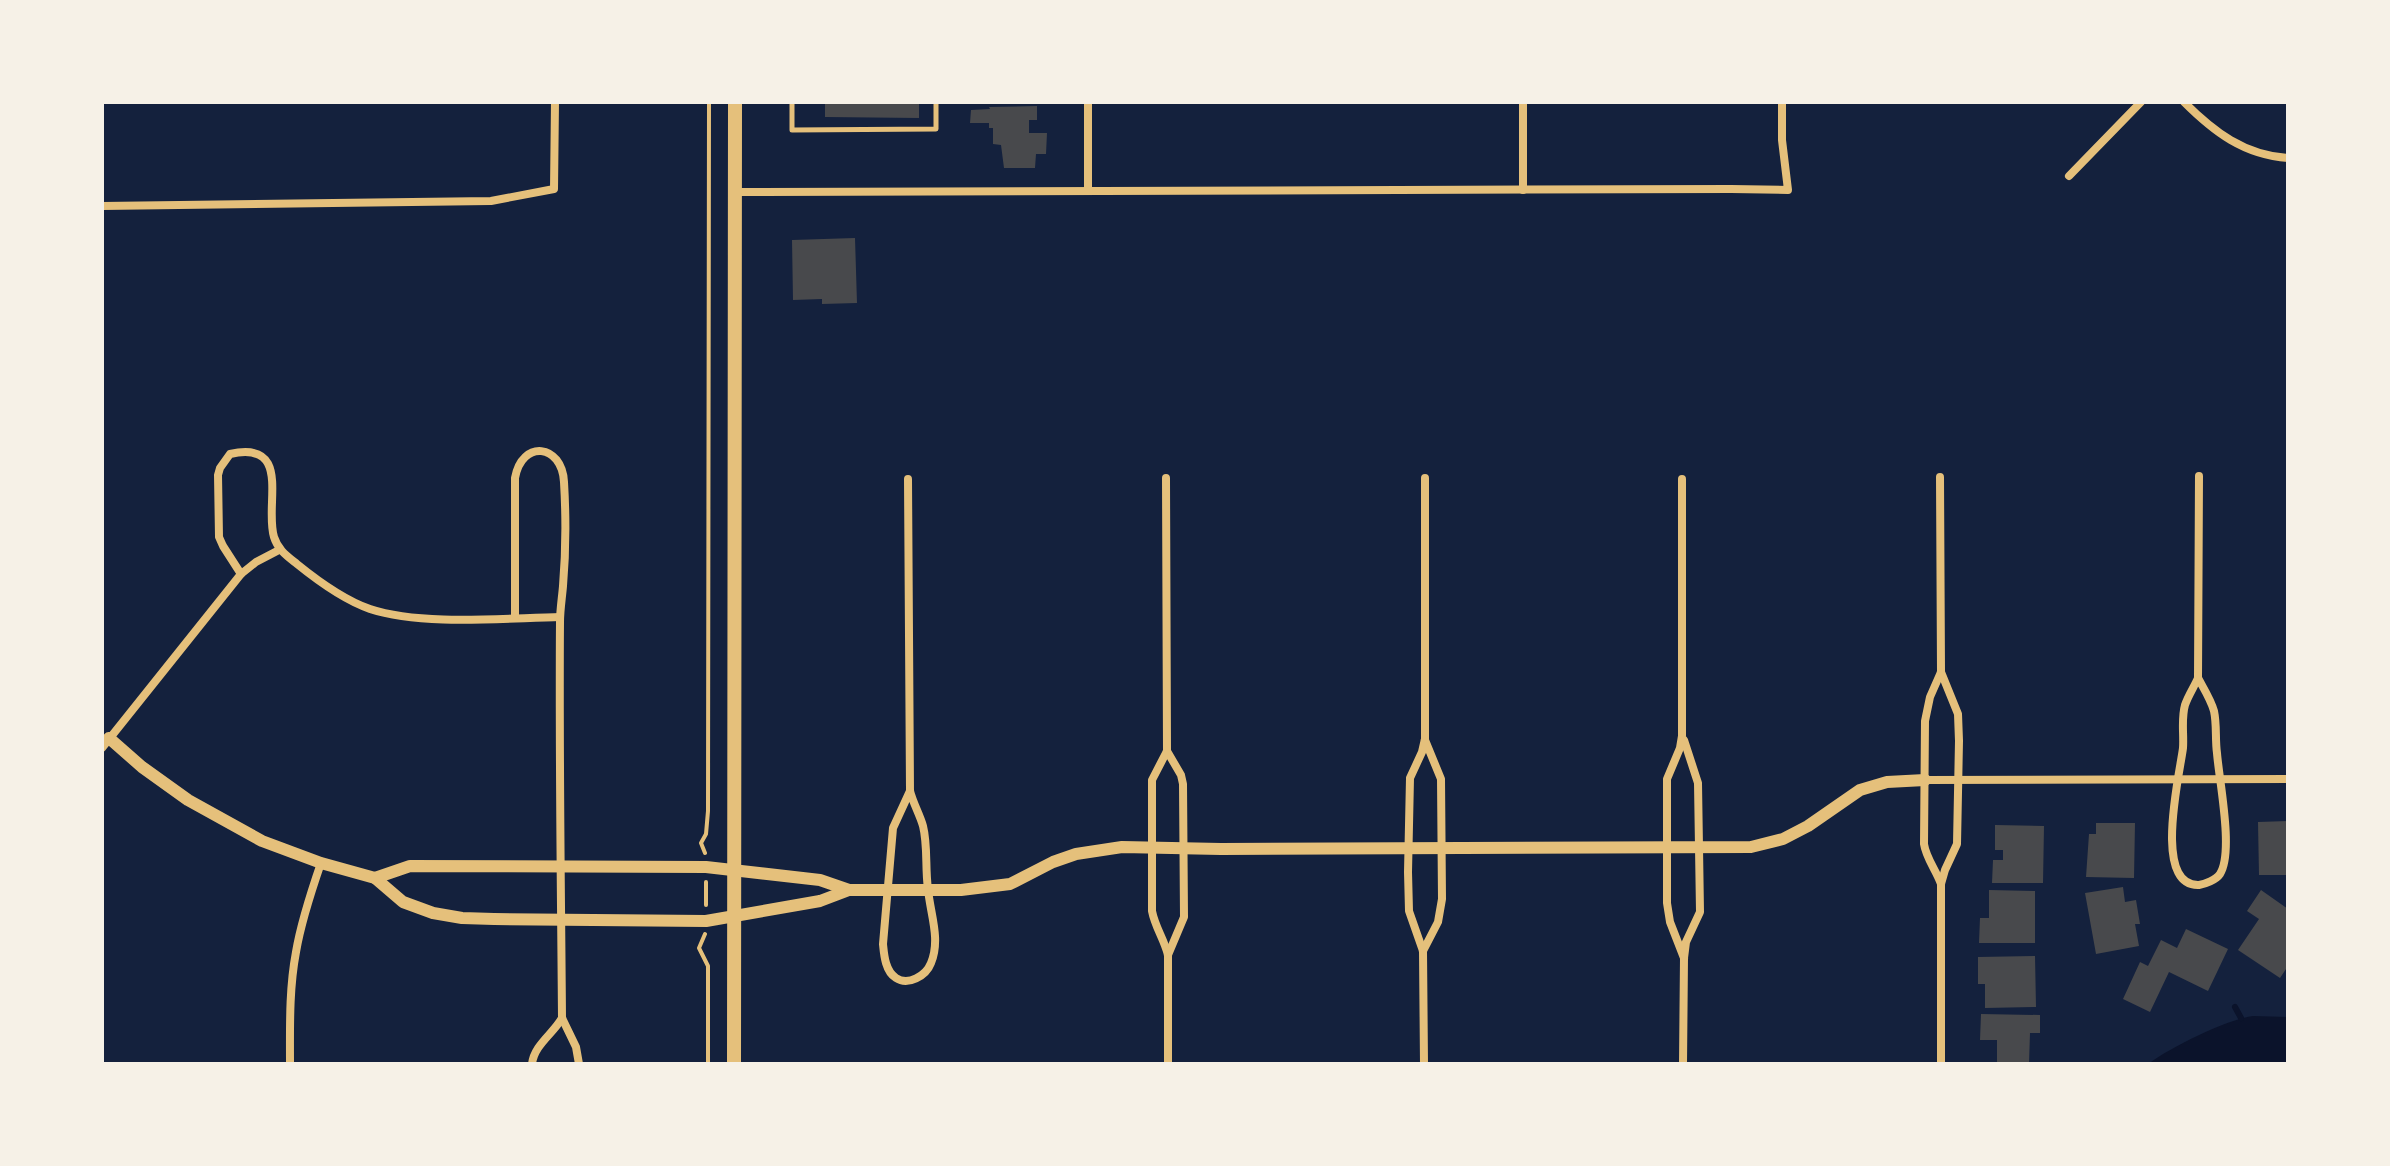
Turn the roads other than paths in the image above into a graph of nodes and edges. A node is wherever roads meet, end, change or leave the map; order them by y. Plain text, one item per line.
1 (555, 102) edge
2 (735, 102) edge
3 (792, 102) edge
4 (936, 102) edge
5 (1088, 102) edge
6 (1523, 102) edge
7 (1782, 102) edge
8 (2141, 102) edge
9 (2184, 102) edge
10 (2288, 158) edge
11 (2069, 176) dead end
12 (1523, 190) junction
13 (1088, 191) junction
14 (735, 192) junction
15 (102, 206) edge
16 (2199, 476) dead end
17 (1940, 477) dead end
18 (1166, 478) dead end
19 (1425, 478) dead end
20 (908, 479) dead end
21 (1682, 479) dead end
22 (279, 550) junction
23 (241, 574) junction
24 (560, 617) junction
25 (515, 618) junction
26 (1941, 672) junction
27 (2198, 678) junction
28 (1682, 736) junction
29 (104, 739) edge
30 (1425, 739) junction
31 (1167, 751) junction
32 (2288, 779) edge
33 (1925, 780) junction
34 (1959, 780) junction
35 (2178, 780) junction
36 (2220, 780) junction
37 (910, 791) junction
38 (1152, 848) junction
39 (1442, 848) junction
40 (1667, 848) junction
41 (1699, 848) junction
42 (1184, 849) junction
43 (1409, 849) junction
44 (321, 863) junction
45 (562, 866) junction
46 (734, 870) junction
47 (375, 878) junction
48 (1941, 884) junction
49 (849, 890) junction
50 (887, 890) junction
51 (928, 890) junction
52 (734, 916) junction
53 (562, 920) junction
54 (1423, 951) junction
55 (1168, 955) junction
56 (1684, 958) junction
57 (562, 1018) junction
58 (290, 1064) edge
59 (532, 1064) edge
60 (579, 1064) edge
61 (734, 1064) edge
62 (1168, 1064) edge
63 (1424, 1064) edge
64 (1683, 1064) edge
65 (1941, 1064) edge

1 - 15 street
2 - 14 main road
3 - 4 lane
5 - 13 street
6 - 12 street
7 - 12 street
8 - 11 street
9 - 10 street
12 - 13 street
13 - 14 street
14 - 46 main road
16 - 27 street
17 - 26 street
18 - 31 street
19 - 30 street
20 - 37 street
21 - 28 street
22 - 23 street
22 - 23 street
22 - 25 street
23 - 29 street
24 - 25 street
24 - 25 street
24 - 45 street
26 - 33 street
26 - 34 street
27 - 35 street
27 - 36 street
28 - 40 street
28 - 41 street
29 - 44 street
30 - 39 street
30 - 43 street
31 - 38 street
31 - 42 street
32 - 36 street
33 - 34 street
33 - 41 street
33 - 48 street
34 - 35 street
34 - 48 street
35 - 36 street
35 - 36 street
37 - 50 street
37 - 51 street
38 - 42 street
38 - 51 street
38 - 55 street
39 - 40 street
39 - 43 street
39 - 54 street
40 - 41 street
40 - 56 street
41 - 56 street
42 - 43 street
42 - 55 street
43 - 54 street
44 - 47 street
44 - 58 street
45 - 46 street
45 - 47 street
45 - 53 street
46 - 49 street
46 - 52 main road
47 - 53 street
48 - 65 street
49 - 50 street
49 - 52 street
50 - 51 street
50 - 51 street
52 - 53 street
52 - 61 main road
53 - 57 street
54 - 63 street
55 - 62 street
56 - 64 street
57 - 59 street
57 - 60 street

